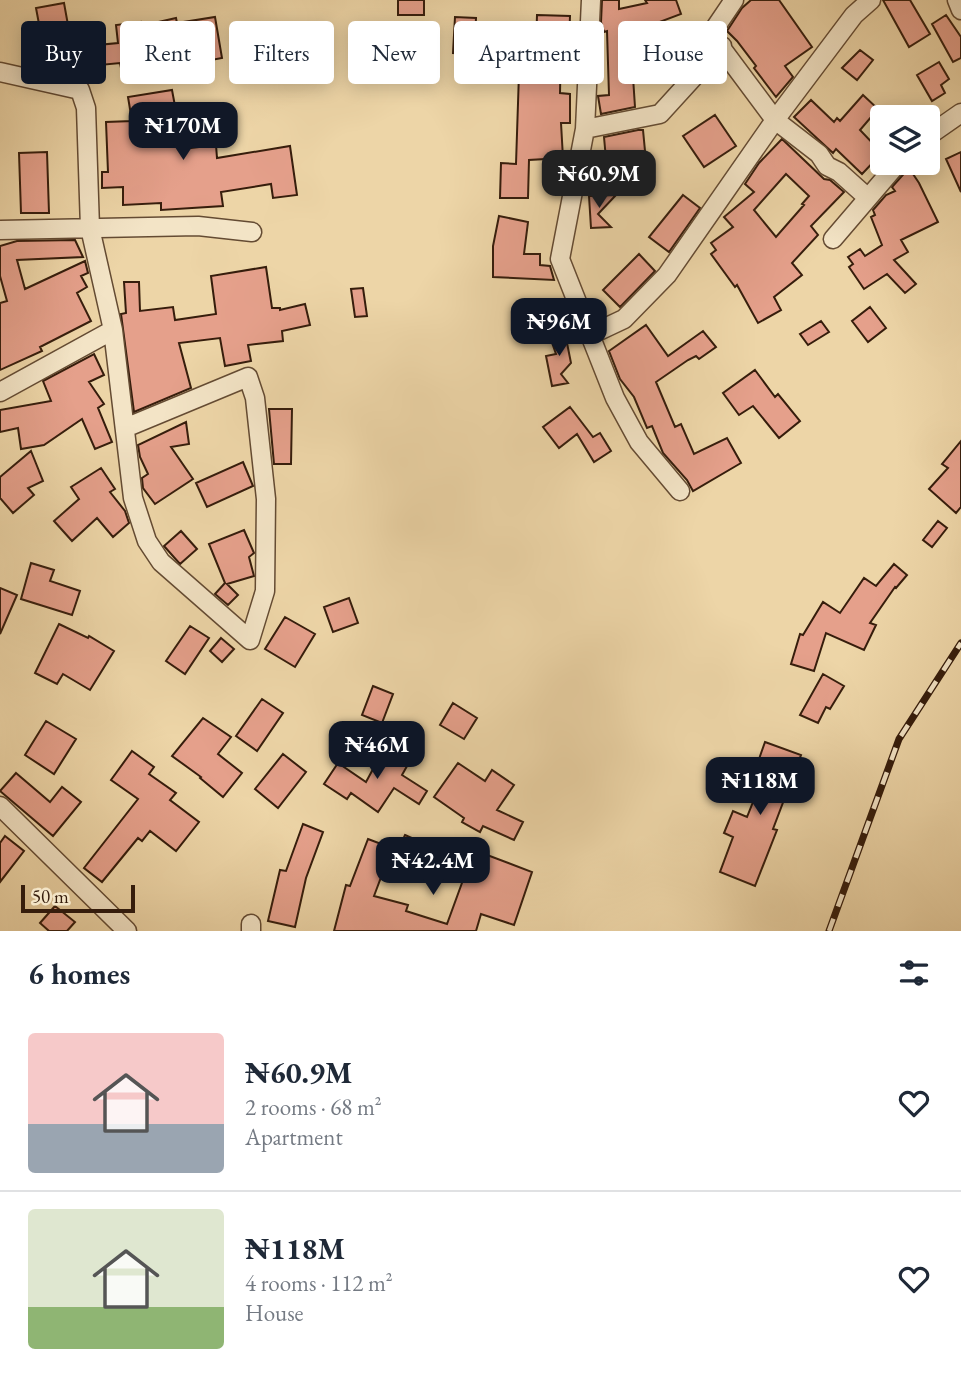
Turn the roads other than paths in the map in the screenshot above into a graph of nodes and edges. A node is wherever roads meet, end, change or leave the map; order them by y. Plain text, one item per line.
1 (592, 0) edge
2 (734, 0) edge
3 (871, 0) edge
4 (957, 0) edge
5 (961, 10) edge
6 (720, 21) edge
7 (727, 53) edge
8 (0, 72) edge
9 (687, 84) edge
10 (961, 113) edge
11 (775, 120) junction
12 (940, 128) edge
13 (585, 129) junction
14 (888, 175) edge
15 (868, 198) junction
16 (90, 228) junction
17 (0, 230) edge
18 (253, 232) dead end
19 (833, 239) dead end
20 (113, 330) junction
21 (590, 335) junction
22 (0, 391) edge
23 (125, 428) junction
24 (680, 491) dead end
25 (0, 806) edge
26 (127, 931) edge

1 - 13 street
2 - 6 street
3 - 11 street
4 - 5 street
7 - 11 street
8 - 16 street
9 - 13 street
10 - 12 street
11 - 15 street
11 - 21 street
13 - 21 street
14 - 15 street
15 - 19 street
16 - 17 street
16 - 18 street
16 - 20 street
20 - 22 street
20 - 23 street
21 - 24 street
23 - 23 street
25 - 26 street

